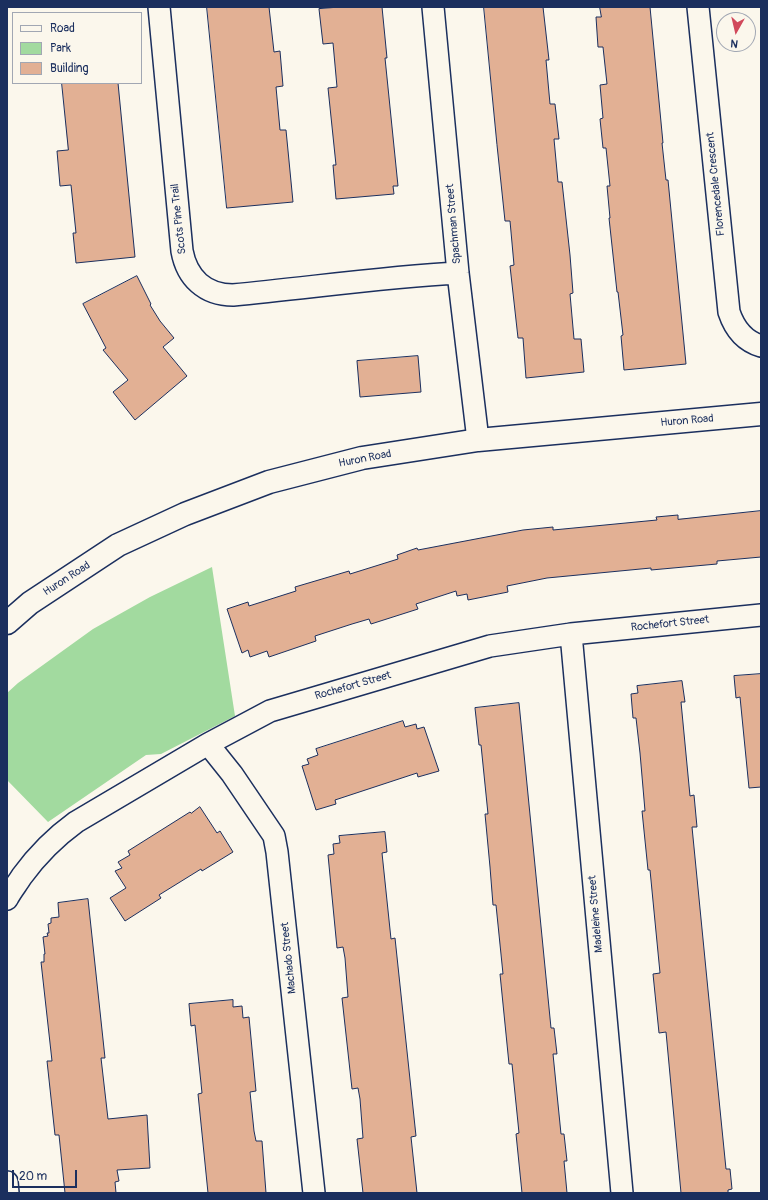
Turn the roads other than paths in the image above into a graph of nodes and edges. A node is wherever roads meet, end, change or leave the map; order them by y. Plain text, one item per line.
1 (159, 7) edge
2 (433, 7) edge
3 (698, 7) edge
4 (458, 273) junction
5 (761, 346) edge
6 (761, 414) edge
7 (478, 440) junction
8 (761, 615) edge
9 (7, 623) edge
10 (571, 634) junction
11 (208, 744) junction
12 (7, 899) edge
13 (7, 1182) edge
14 (8, 1193) edge
15 (314, 1193) edge
16 (622, 1193) edge

1 - 4 street, Scots Pine Trail
2 - 4 street, Spachman Street
3 - 5 street, Florencedale Crescent
4 - 7 street, Spachman Street
6 - 7 main road, Huron Road
7 - 9 main road, Huron Road
8 - 10 street, Rochefort Street
10 - 11 street, Rochefort Street
10 - 16 street, Madeleine Street
11 - 12 street, Rochefort Street
11 - 15 street, Machado Street
13 - 14 street

